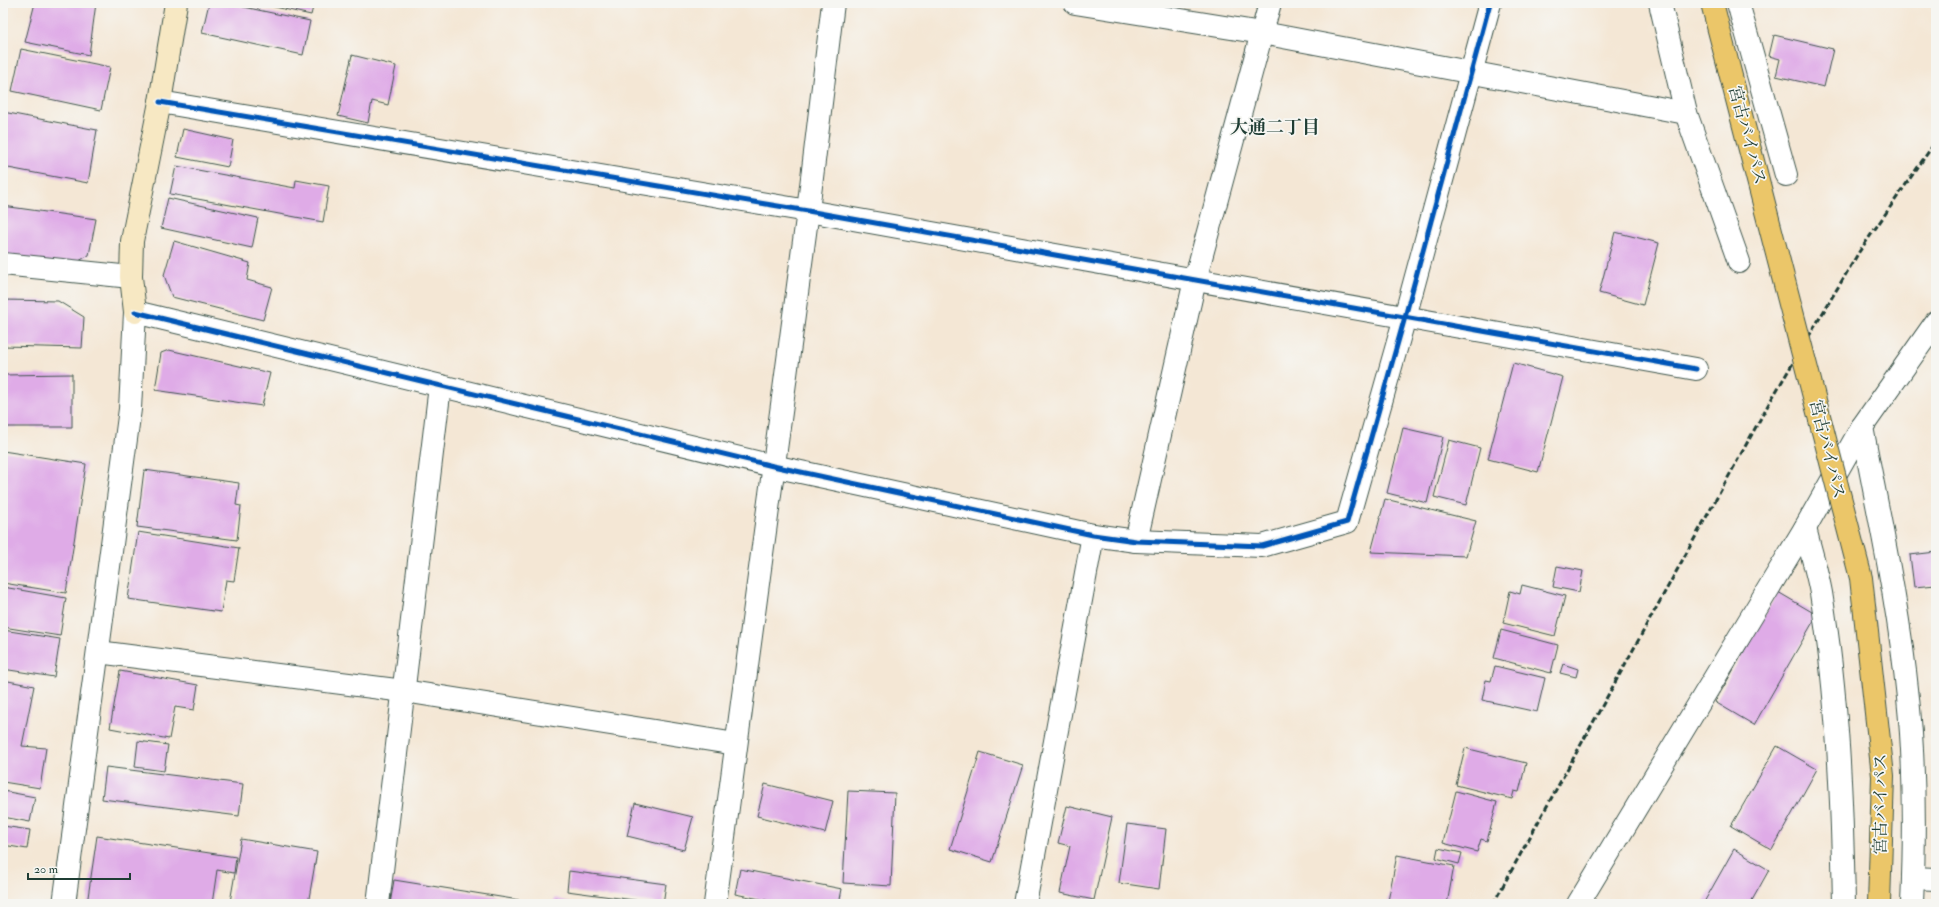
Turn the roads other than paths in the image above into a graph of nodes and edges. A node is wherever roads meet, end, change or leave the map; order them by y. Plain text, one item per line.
1 (176, 3) edge
2 (833, 3) edge
3 (1075, 3) edge
4 (1270, 3) edge
5 (1490, 3) edge
6 (1660, 3) edge
7 (1712, 3) edge
8 (1738, 3) edge
9 (1262, 33) junction
10 (1472, 71) junction
11 (160, 102) junction
12 (1686, 113) junction
13 (1786, 175) dead end
14 (808, 211) junction
15 (1739, 262) dead end
16 (3, 264) edge
17 (131, 277) junction
18 (1195, 280) junction
19 (135, 312) junction
20 (1405, 317) junction
21 (1936, 322) edge
22 (1696, 369) dead end
23 (440, 386) junction
24 (1862, 427) junction
25 (773, 466) junction
26 (1805, 528) junction
27 (1093, 534) junction
28 (1136, 541) junction
29 (98, 652) junction
30 (404, 691) junction
31 (736, 744) junction
32 (1913, 878) junction
33 (1936, 879) edge
34 (64, 904) edge
35 (378, 904) edge
36 (715, 904) edge
37 (1025, 904) edge
38 (1578, 904) edge
39 (1844, 904) edge
40 (1879, 904) edge
41 (1912, 904) edge

1 - 11 street
2 - 14 street
3 - 9 street
4 - 9 street
5 - 10 street
6 - 12 street
7 - 40 highway, 宮古バイパス, bridge
8 - 13 street
9 - 10 street
9 - 18 street
10 - 12 street
10 - 20 street
11 - 14 street
11 - 17 street
12 - 15 street
14 - 18 street
14 - 25 street
16 - 17 street
17 - 19 street
18 - 20 street
18 - 28 street
19 - 23 street
19 - 29 street
20 - 22 street
20 - 28 street
21 - 24 street
23 - 25 street
23 - 30 street
24 - 26 street
24 - 32 street
25 - 27 street
25 - 31 street
26 - 38 street
26 - 39 street
27 - 28 street
27 - 37 street
29 - 30 street
29 - 34 street
30 - 31 street
30 - 35 street
31 - 36 street
32 - 33 street
32 - 41 street

